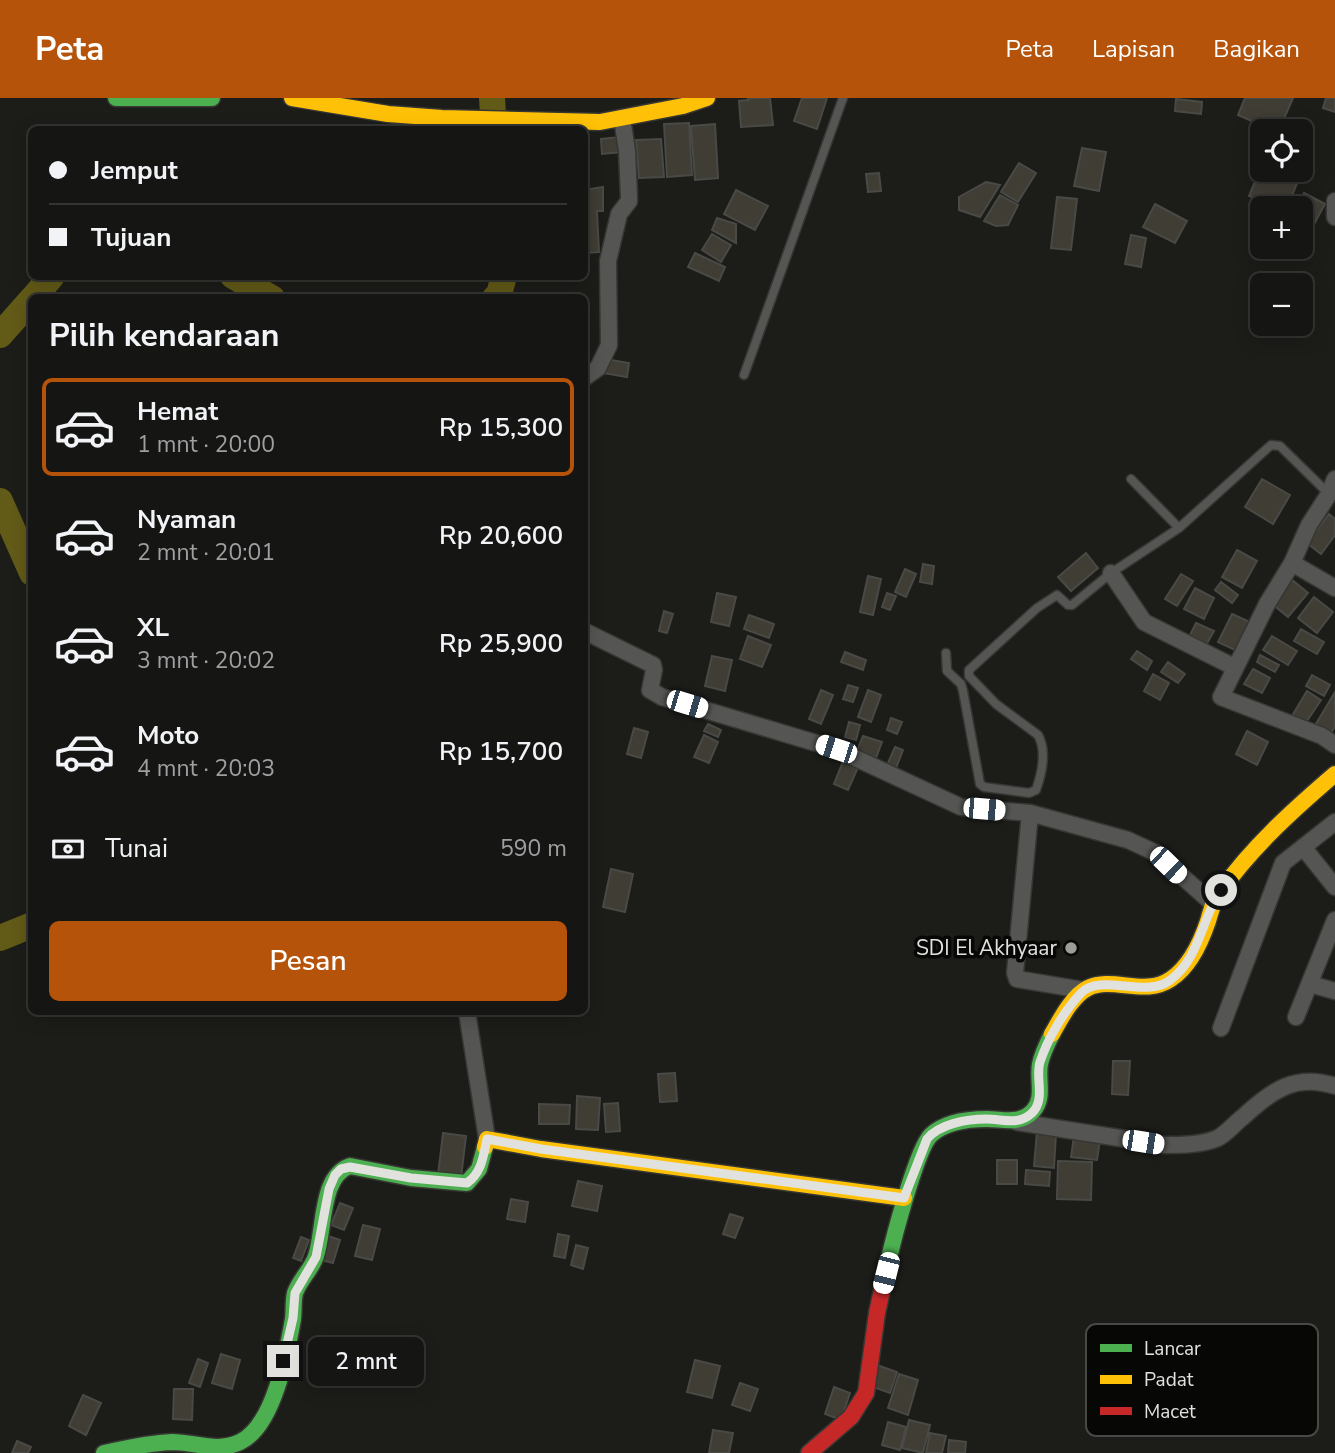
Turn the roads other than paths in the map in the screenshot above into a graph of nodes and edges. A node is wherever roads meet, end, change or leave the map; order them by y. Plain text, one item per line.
1 (116, 98) edge
2 (212, 98) edge
3 (707, 98) edge
4 (843, 98) edge
5 (310, 99) edge
6 (622, 118) junction
7 (1335, 201) edge
8 (1335, 218) edge
9 (588, 375) edge
10 (744, 375) dead end
11 (1131, 479) dead end
12 (1332, 487) edge
13 (1179, 528) junction
14 (1292, 563) junction
15 (1111, 573) junction
16 (1335, 588) edge
17 (588, 633) edge
18 (946, 653) dead end
19 (1234, 667) junction
20 (1335, 745) edge
21 (1335, 774) edge
22 (1030, 813) junction
23 (1335, 822) edge
24 (1303, 847) junction
25 (1335, 887) edge
26 (1212, 903) junction
27 (1334, 927) edge
28 (1310, 984) junction
29 (1083, 990) junction
30 (1335, 991) edge
31 (467, 1015) edge
32 (1296, 1017) dead end
33 (1221, 1028) dead end
34 (1335, 1086) edge
35 (1017, 1122) junction
36 (487, 1139) junction
37 (904, 1198) junction
38 (104, 1453) edge
39 (809, 1453) edge

1 - 2 street
3 - 6 street
4 - 10 lane
5 - 6 street
6 - 9 street
7 - 8 street
11 - 13 lane
12 - 13 lane
12 - 14 street
13 - 15 lane
14 - 16 street
14 - 19 street
15 - 18 lane
15 - 19 street
17 - 22 street
19 - 20 street
21 - 26 street
22 - 26 street
22 - 29 street
23 - 24 street
24 - 25 street
24 - 33 street
26 - 29 street
27 - 28 street
28 - 30 street
28 - 32 street
29 - 35 street
31 - 36 street
34 - 35 street
35 - 37 street
36 - 37 street
36 - 38 street
37 - 39 street

